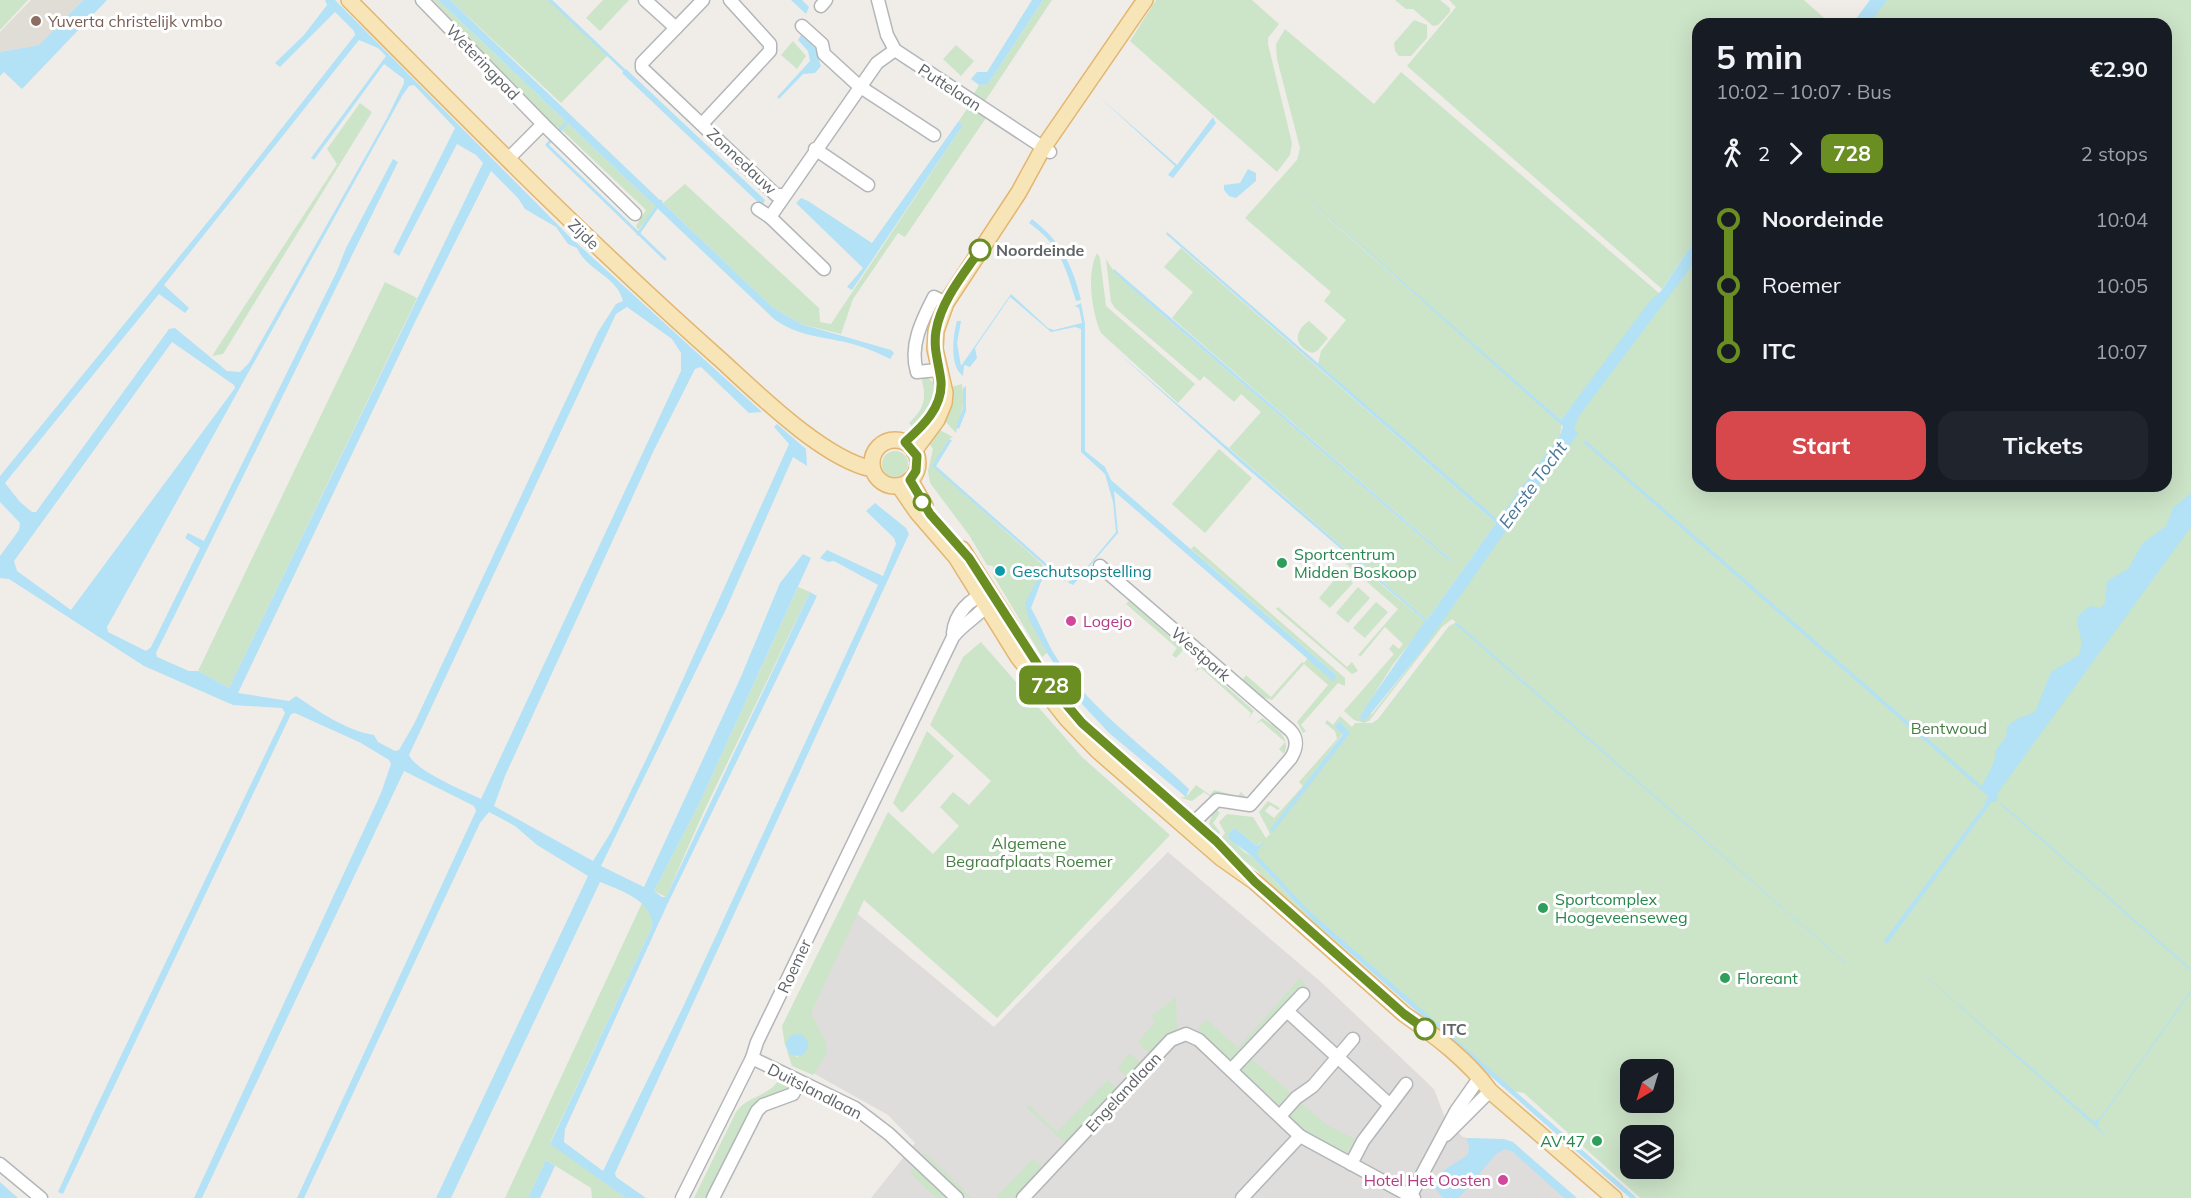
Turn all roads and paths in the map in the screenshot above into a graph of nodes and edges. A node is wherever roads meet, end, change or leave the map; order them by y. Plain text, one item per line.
1 (349, 0) edge
2 (422, 0) edge
3 (645, 0) edge
4 (703, 0) edge
5 (730, 0) edge
6 (878, 0) edge
7 (1145, 0) edge
8 (802, 26) dead end
9 (676, 28) junction
10 (895, 50) junction
11 (860, 86) junction
12 (702, 124) junction
13 (550, 131) junction
14 (934, 135) dead end
15 (816, 149) junction
16 (1047, 150) junction
17 (507, 160) junction
18 (868, 185) dead end
19 (782, 195) junction
20 (758, 209) dead end
21 (635, 214) dead end
22 (770, 217) junction
23 (824, 269) dead end
24 (946, 303) junction
25 (939, 376) junction
26 (910, 447) junction
27 (872, 463) junction
28 (905, 483) junction
29 (1100, 566) dead end
30 (987, 599) junction
31 (1191, 825) junction
32 (1303, 994) dead end
33 (1287, 1011) junction
34 (1353, 1039) dead end
35 (1338, 1057) junction
36 (752, 1058) junction
37 (1231, 1070) junction
38 (1477, 1081) junction
39 (799, 1082) junction
40 (1406, 1084) dead end
41 (1490, 1092) junction
42 (1390, 1105) junction
43 (1280, 1116) junction
44 (1300, 1136) junction
45 (1443, 1138) junction
46 (0, 1164) edge
47 (1351, 1164) junction
48 (1413, 1197) edge
49 (41, 1198) edge
50 (682, 1198) edge
51 (713, 1198) edge
52 (957, 1198) edge
53 (1023, 1198) edge
54 (1242, 1198) edge
55 (1614, 1198) edge

1 - 17 main road, Zijde
2 - 13 street, Weteringpad
3 - 9 street
4 - 9 street, Zonnedauw
5 - 12 street, Zonnedauw
6 - 10 street
7 - 16 main road
8 - 11 street
9 - 12 street, Zonnedauw
10 - 11 street
10 - 16 street, Puttelaan
11 - 14 street
11 - 15 street
12 - 19 street, Zonnedauw
13 - 17 street
13 - 21 street, Weteringpad
15 - 18 street
15 - 19 street
16 - 24 main road
17 - 27 main road, Zijde
19 - 22 street
20 - 22 street
22 - 23 street
24 - 25 main road
24 - 25 street
25 - 26 main road
26 - 27 main road
26 - 28 main road
27 - 28 main road
28 - 30 main road
29 - 31 street, Westpark
30 - 31 main road
30 - 36 street, Roemer
31 - 38 main road
32 - 33 street
33 - 35 street
33 - 37 street
34 - 35 street
35 - 42 street
35 - 43 street
36 - 39 street, Duitslandlaan
36 - 50 street, Roemer
37 - 43 street, Engelandlaan
37 - 53 street, Engelandlaan
38 - 41 main road
38 - 45 street, Engelandlaan
39 - 51 street
39 - 52 street, Duitslandlaan
40 - 42 street
41 - 45 street, Engelandlaan
41 - 55 main road
42 - 47 street
43 - 44 street, Engelandlaan
44 - 47 street, Engelandlaan
44 - 54 street
45 - 48 street, Engelandlaan
46 - 49 street
47 - 48 street, Engelandlaan

